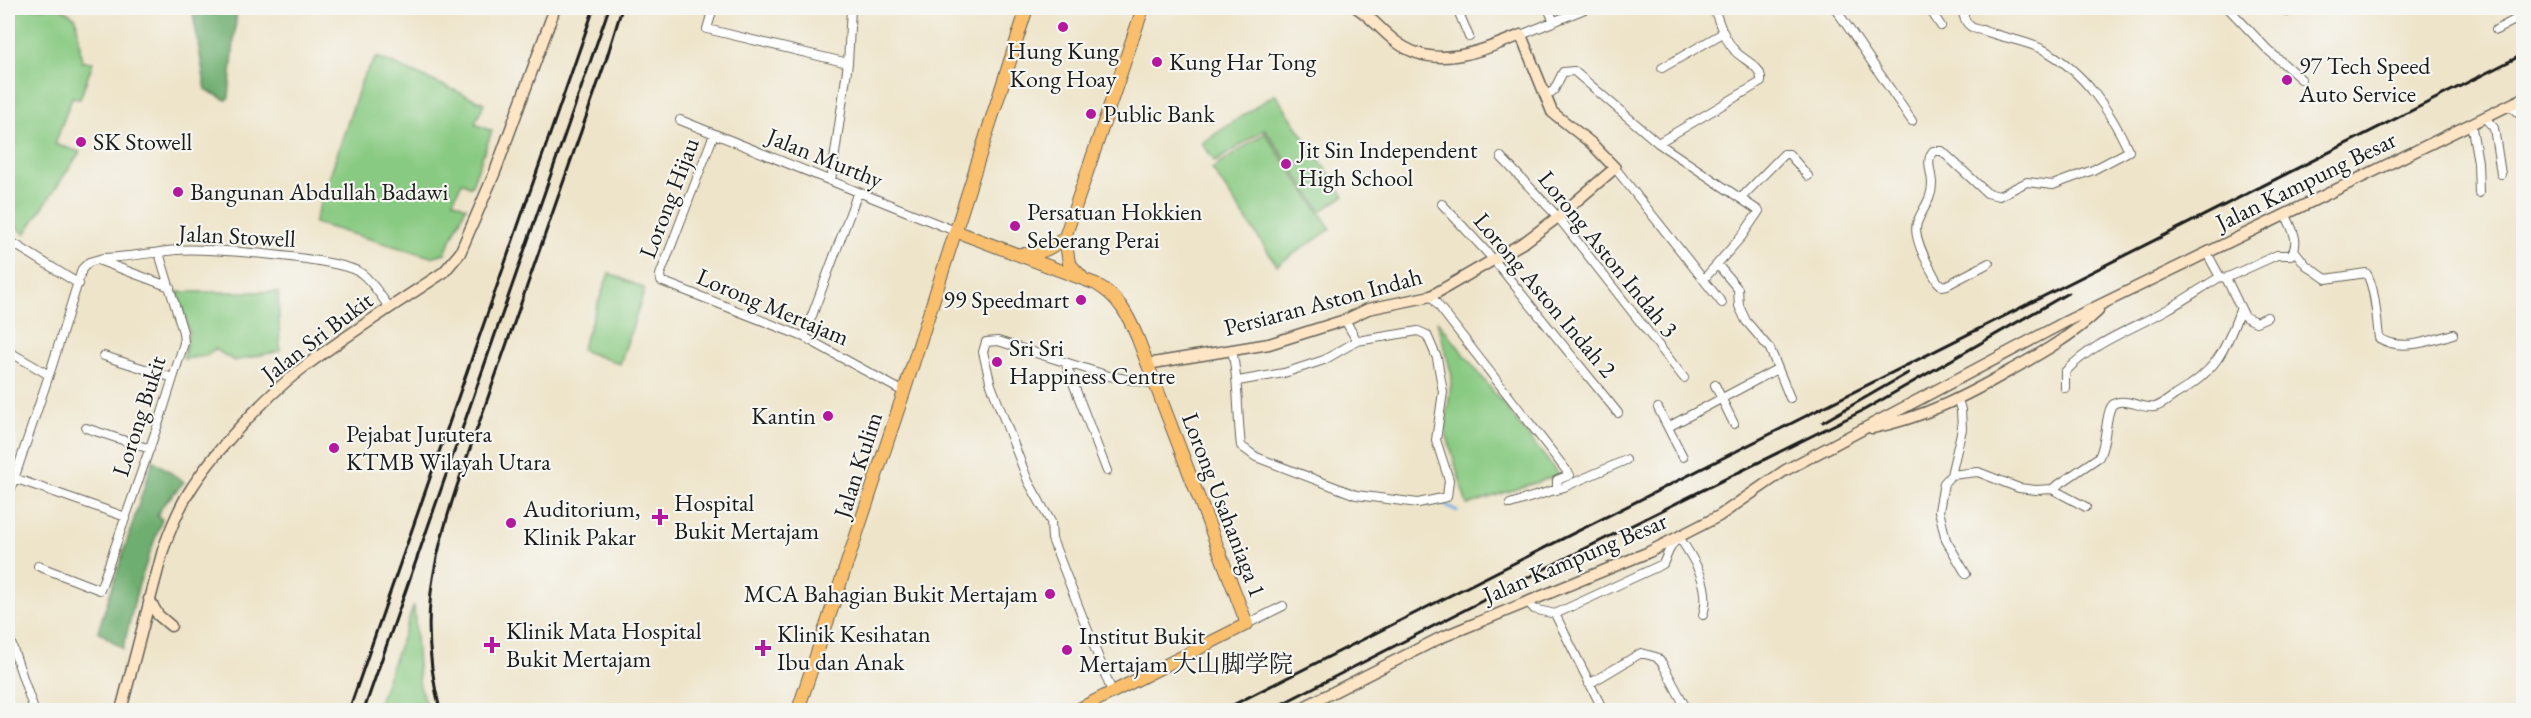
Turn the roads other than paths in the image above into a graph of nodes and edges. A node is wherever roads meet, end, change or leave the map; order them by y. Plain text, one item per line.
1 (555, 8) edge
2 (713, 8) edge
3 (851, 8) edge
4 (1027, 8) edge
5 (1143, 8) edge
6 (1357, 8) edge
7 (1457, 8) edge
8 (1548, 8) edge
9 (1587, 8) edge
10 (1714, 8) edge
11 (1835, 8) edge
12 (1929, 8) edge
13 (1962, 8) edge
14 (2228, 8) edge
15 (2523, 15) edge
16 (1554, 22) junction
17 (1941, 26) dead end
18 (2496, 30) dead end
19 (1723, 33) junction
20 (1521, 35) junction
21 (1469, 37) dead end
22 (848, 63) junction
23 (1662, 68) dead end
24 (2301, 79) dead end
25 (1546, 96) junction
26 (2523, 98) edge
27 (2510, 105) junction
28 (2484, 117) junction
29 (2523, 118) edge
30 (680, 120) dead end
31 (1912, 121) dead end
32 (2471, 123) junction
33 (714, 134) junction
34 (1658, 143) junction
35 (1500, 157) dead end
36 (1615, 168) junction
37 (2501, 174) dead end
38 (1808, 176) dead end
39 (831, 181) junction
40 (858, 192) junction
41 (2479, 193) dead end
42 (1741, 198) junction
43 (1442, 204) dead end
44 (2286, 215) junction
45 (1558, 217) junction
46 (955, 231) junction
47 (1065, 237) junction
48 (8, 240) edge
49 (2294, 250) junction
50 (159, 253) junction
51 (1013, 253) junction
52 (2208, 253) junction
53 (97, 260) junction
54 (1494, 260) junction
55 (1989, 263) dead end
56 (1717, 264) junction
57 (660, 275) joint
58 (2223, 277) junction
59 (1704, 279) junction
60 (1085, 280) junction
61 (79, 284) junction
62 (170, 287) junction
63 (1431, 296) junction
64 (2107, 302) junction
65 (1722, 303) dead end
66 (390, 308) junction
67 (2240, 310) junction
68 (2267, 318) dead end
69 (1345, 320) junction
70 (2453, 334) dead end
71 (804, 337) junction
72 (1358, 341) junction
73 (1232, 350) junction
74 (8, 351) edge
75 (104, 356) dead end
76 (1065, 362) junction
77 (1147, 364) junction
78 (1778, 369) junction
79 (49, 375) junction
80 (173, 378) junction
81 (1684, 378) dead end
82 (1238, 381) junction
83 (1155, 384) junction
84 (1715, 385) dead end
85 (2064, 388) dead end
86 (904, 392) junction
87 (1790, 398) dead end
88 (1723, 399) junction
89 (1958, 400) junction
90 (1658, 408) dead end
91 (1618, 413) dead end
92 (1734, 424) dead end
93 (1668, 427) junction
94 (86, 428) dead end
95 (1860, 431) junction
96 (150, 448) junction
97 (1683, 457) dead end
98 (1626, 460) dead end
99 (1107, 471) dead end
100 (1951, 475) junction
101 (11, 478) edge
102 (2052, 489) junction
103 (1557, 490) junction
104 (8, 497) edge
105 (1510, 504) dead end
106 (2086, 507) dead end
107 (126, 517) junction
108 (1679, 537) junction
109 (38, 566) dead end
110 (1966, 574) dead end
111 (149, 599) junction
112 (1528, 602) junction
113 (1282, 606) dead end
114 (1555, 614) junction
115 (1703, 615) dead end
116 (1247, 624) junction
117 (171, 626) dead end
118 (8, 634) edge
119 (1589, 684) junction
120 (1112, 692) junction
121 (800, 708) edge
122 (34, 711) edge
123 (121, 711) edge
124 (1077, 711) edge
125 (1298, 711) edge
126 (1603, 711) edge
127 (1687, 711) edge

1 - 66 street, Jalan Sri Bukit
2 - 22 street
3 - 22 street
4 - 46 main road, Jalan Kulim
5 - 47 main road
6 - 20 street
7 - 21 street
8 - 16 street
9 - 16 street
10 - 19 street
11 - 31 street
12 - 17 street
13 - 55 street
14 - 24 street
15 - 18 street
16 - 20 street
19 - 23 street
19 - 34 street
20 - 25 street
22 - 39 street
25 - 34 street
25 - 36 street
26 - 27 street, Jalan Kampung Besar
27 - 28 street, Jalan Kampung Besar
27 - 29 street
28 - 32 street, Jalan Kampung Besar
28 - 37 street
30 - 33 street, Jalan Murthy
32 - 41 street
32 - 44 street, Jalan Kampung Besar
33 - 39 street, Jalan Murthy
33 - 57 street, Lorong Hijau
34 - 42 street
35 - 45 street, Lorong Aston Indah 3
36 - 45 street, Persiaran Aston Indah
36 - 59 street
38 - 42 street
39 - 40 street, Jalan Murthy
40 - 46 street, Jalan Murthy
40 - 71 street
42 - 56 street
43 - 54 street, Lorong Aston Indah 2
44 - 49 street
44 - 52 street, Jalan Kampung Besar
45 - 54 street, Persiaran Aston Indah
45 - 81 street, Lorong Aston Indah 3
46 - 51 main road, Lorong Usahaniaga 1
46 - 86 main road, Jalan Kulim
47 - 51 main road
47 - 60 main road
48 - 61 street
49 - 58 street
49 - 70 street
50 - 53 street, Jalan Stowell
50 - 62 street, Lorong Bukit
50 - 66 street, Jalan Stowell
51 - 60 main road, Lorong Usahaniaga 1
52 - 58 street
52 - 64 street, Jalan Kampung Besar
53 - 61 street
53 - 62 street
54 - 63 street, Persiaran Aston Indah
54 - 91 street, Lorong Aston Indah 2
56 - 59 street
56 - 78 street
57 - 71 street, Lorong Mertajam
58 - 67 street
58 - 85 street
59 - 65 street
60 - 77 main road, Lorong Usahaniaga 1
61 - 79 street
62 - 80 street, Lorong Bukit
63 - 69 street, Persiaran Aston Indah
63 - 103 street
64 - 89 street, Jalan Kampung Besar
64 - 95 street, Jalan Kampung Besar
66 - 111 street, Jalan Sri Bukit
67 - 68 street
67 - 102 street
69 - 72 street
69 - 73 street, Persiaran Aston Indah
71 - 86 street, Lorong Mertajam
72 - 82 street
72 - 82 street
73 - 77 street, Persiaran Aston Indah
73 - 82 street
74 - 79 street
75 - 80 street
76 - 83 street
76 - 99 street
76 - 120 street
77 - 83 main road, Lorong Usahaniaga 1
78 - 87 street
78 - 88 street
79 - 101 street
80 - 96 street, Lorong Bukit
83 - 116 main road, Lorong Usahaniaga 1
84 - 88 street
86 - 121 main road, Jalan Kulim
88 - 92 street
88 - 93 street
89 - 95 street, Jalan Kampung Besar
89 - 100 street
90 - 93 street
93 - 97 street
94 - 96 street
95 - 108 street, Jalan Kampung Besar
96 - 107 street, Lorong Bukit
98 - 103 street
100 - 102 street
100 - 110 street
101 - 104 street
101 - 107 street
102 - 106 street
103 - 105 street
107 - 109 street, Lorong Bukit
108 - 112 street, Jalan Kampung Besar
108 - 114 street
108 - 115 street
111 - 117 street
111 - 123 street, Jalan Sri Bukit
112 - 114 street
112 - 125 street, Jalan Kampung Besar
113 - 116 street
114 - 119 street
116 - 120 main road
118 - 122 street
119 - 126 street
119 - 127 street
120 - 124 main road

